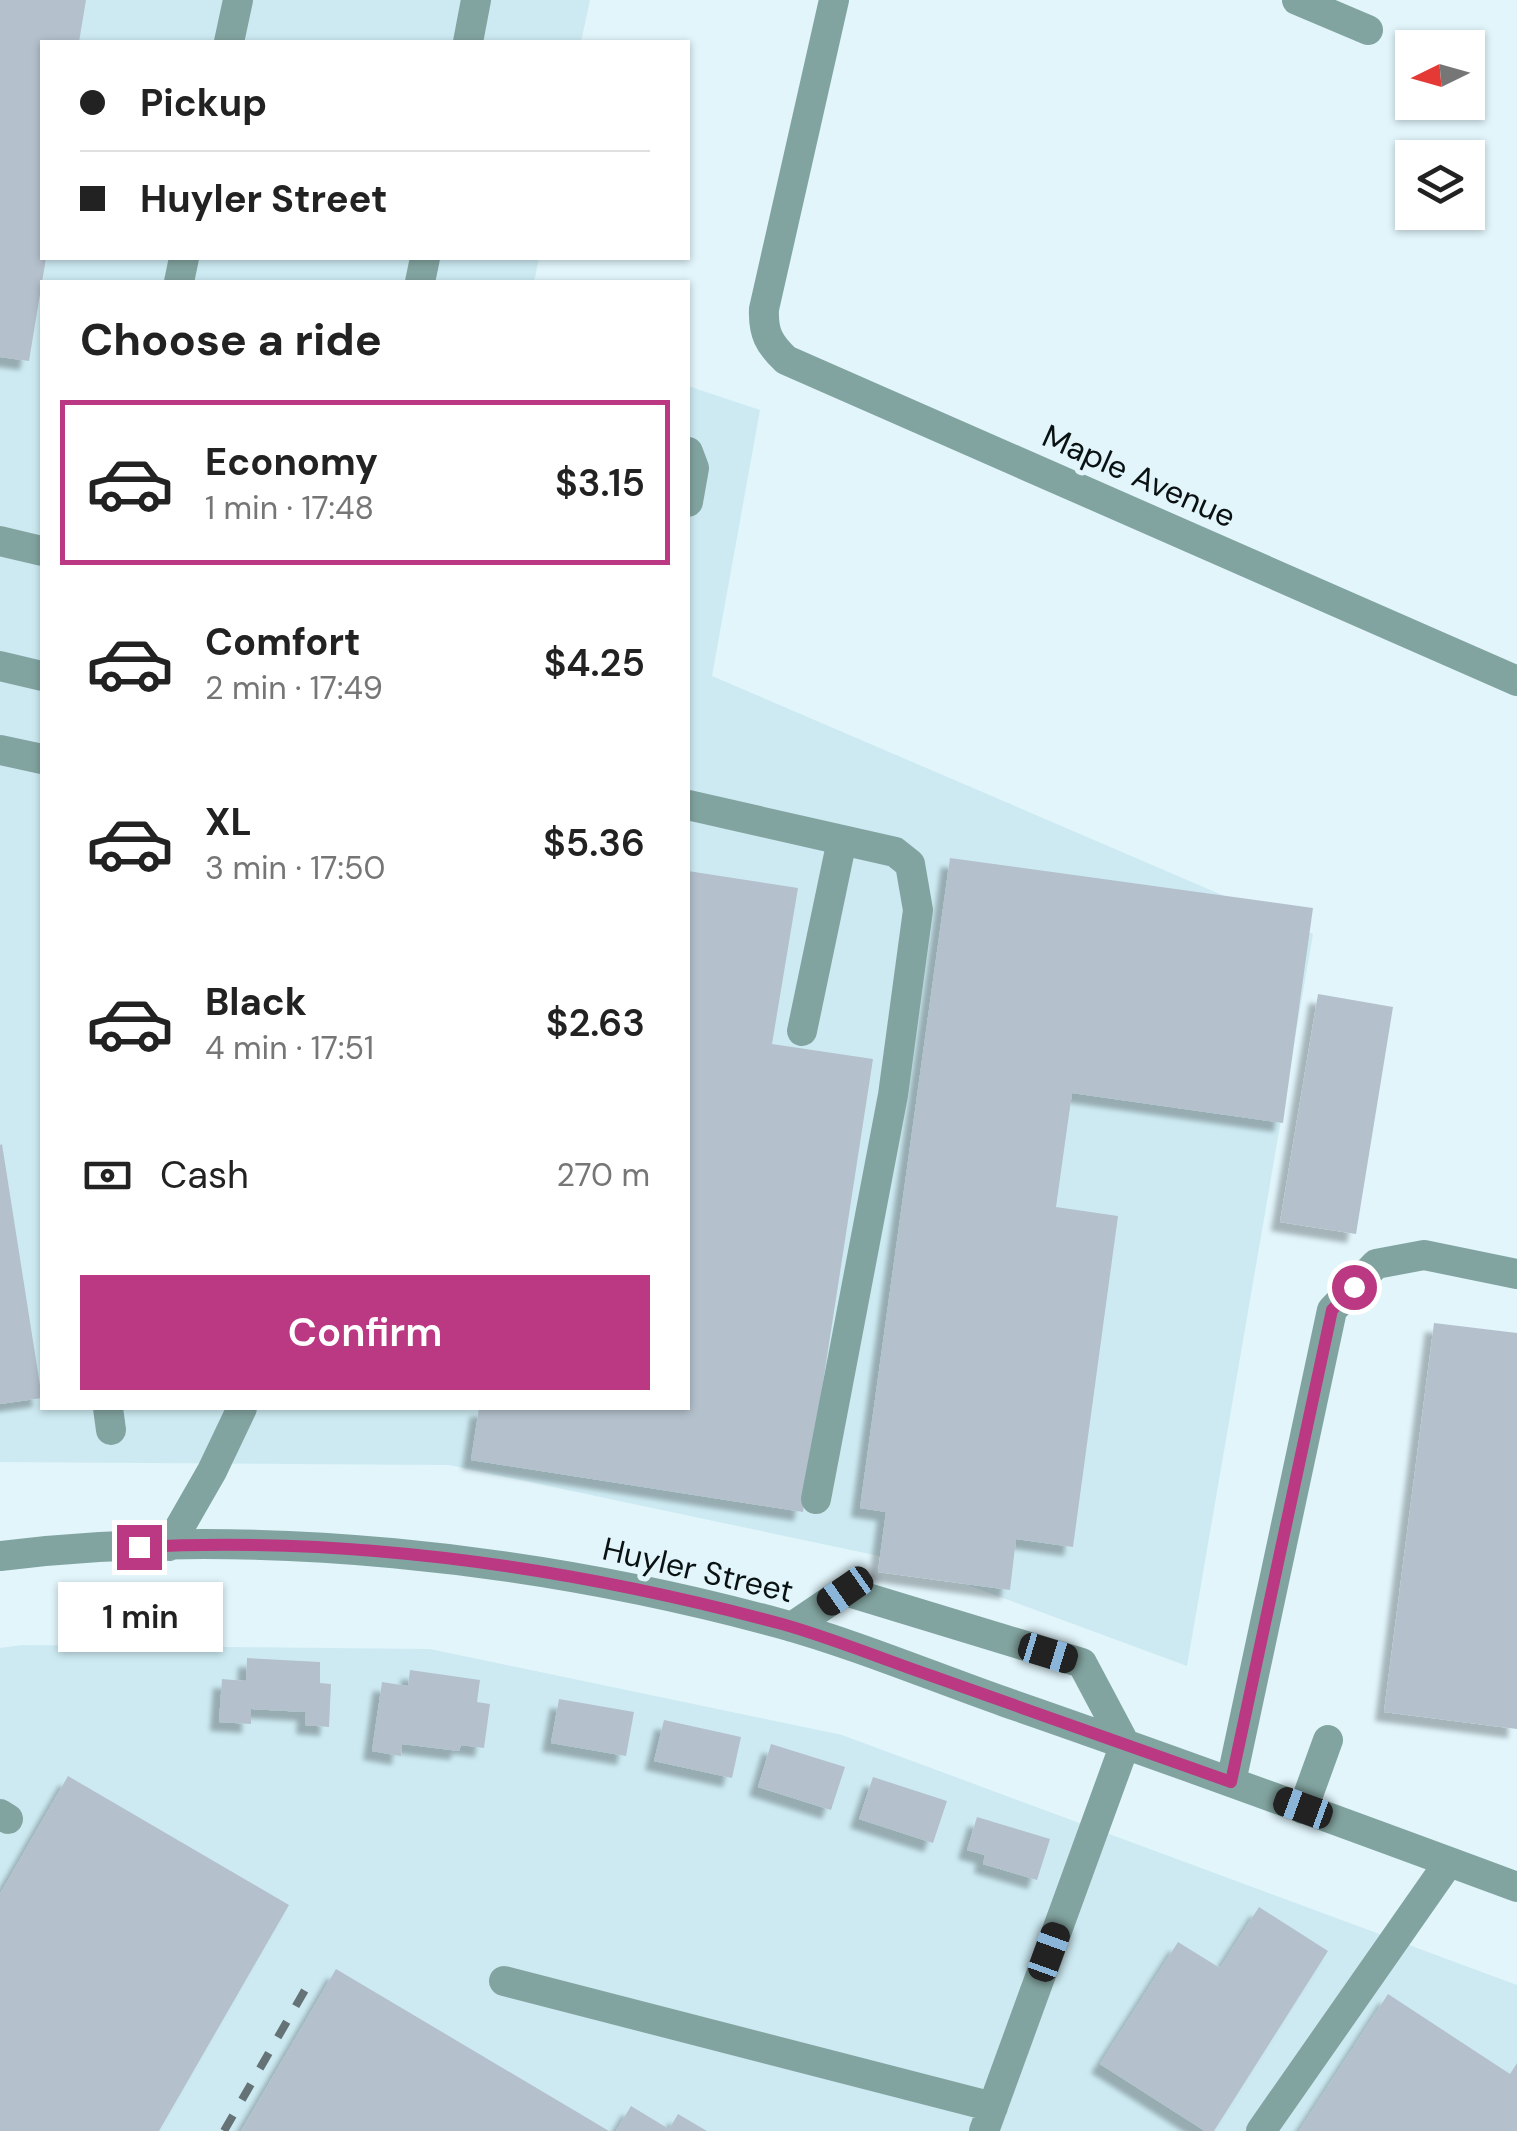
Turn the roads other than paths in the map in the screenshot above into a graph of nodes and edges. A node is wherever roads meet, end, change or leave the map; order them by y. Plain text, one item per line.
1 (238, 0) edge
2 (476, 0) edge
3 (834, 0) edge
4 (1296, 0) edge
5 (1368, 30) dead end
6 (229, 40) edge
7 (468, 40) edge
8 (690, 457) edge
9 (690, 491) edge
10 (0, 541) edge
11 (40, 551) edge
12 (0, 666) edge
13 (40, 676) edge
14 (1517, 681) edge
15 (0, 750) edge
16 (40, 758) edge
17 (690, 805) edge
18 (842, 840) junction
19 (802, 1031) dead end
20 (1517, 1274) edge
21 (241, 1410) edge
22 (816, 1500) dead end
23 (169, 1546) junction
24 (4, 1562) edge
25 (792, 1627) junction
26 (1328, 1740) dead end
27 (1125, 1744) junction
28 (1231, 1782) junction
29 (1303, 1808) junction
30 (1449, 1862) junction
31 (1516, 1881) edge
32 (504, 1981) dead end
33 (989, 2119) edge
34 (1262, 2131) edge

1 - 6 street
2 - 7 street
3 - 14 street, Maple Avenue
4 - 5 street
8 - 9 street
10 - 11 street
12 - 13 street
15 - 16 street
17 - 18 street
18 - 19 street
18 - 22 street
20 - 28 street
21 - 23 street
23 - 24 street, Huyler Street
23 - 25 street, Huyler Street
25 - 27 street, Huyler Street
25 - 27 street
26 - 29 street
27 - 28 street, Huyler Street
27 - 33 street
28 - 29 street, Huyler Street
29 - 30 street, Huyler Street
30 - 31 street, Huyler Street
30 - 34 street
32 - 33 street

